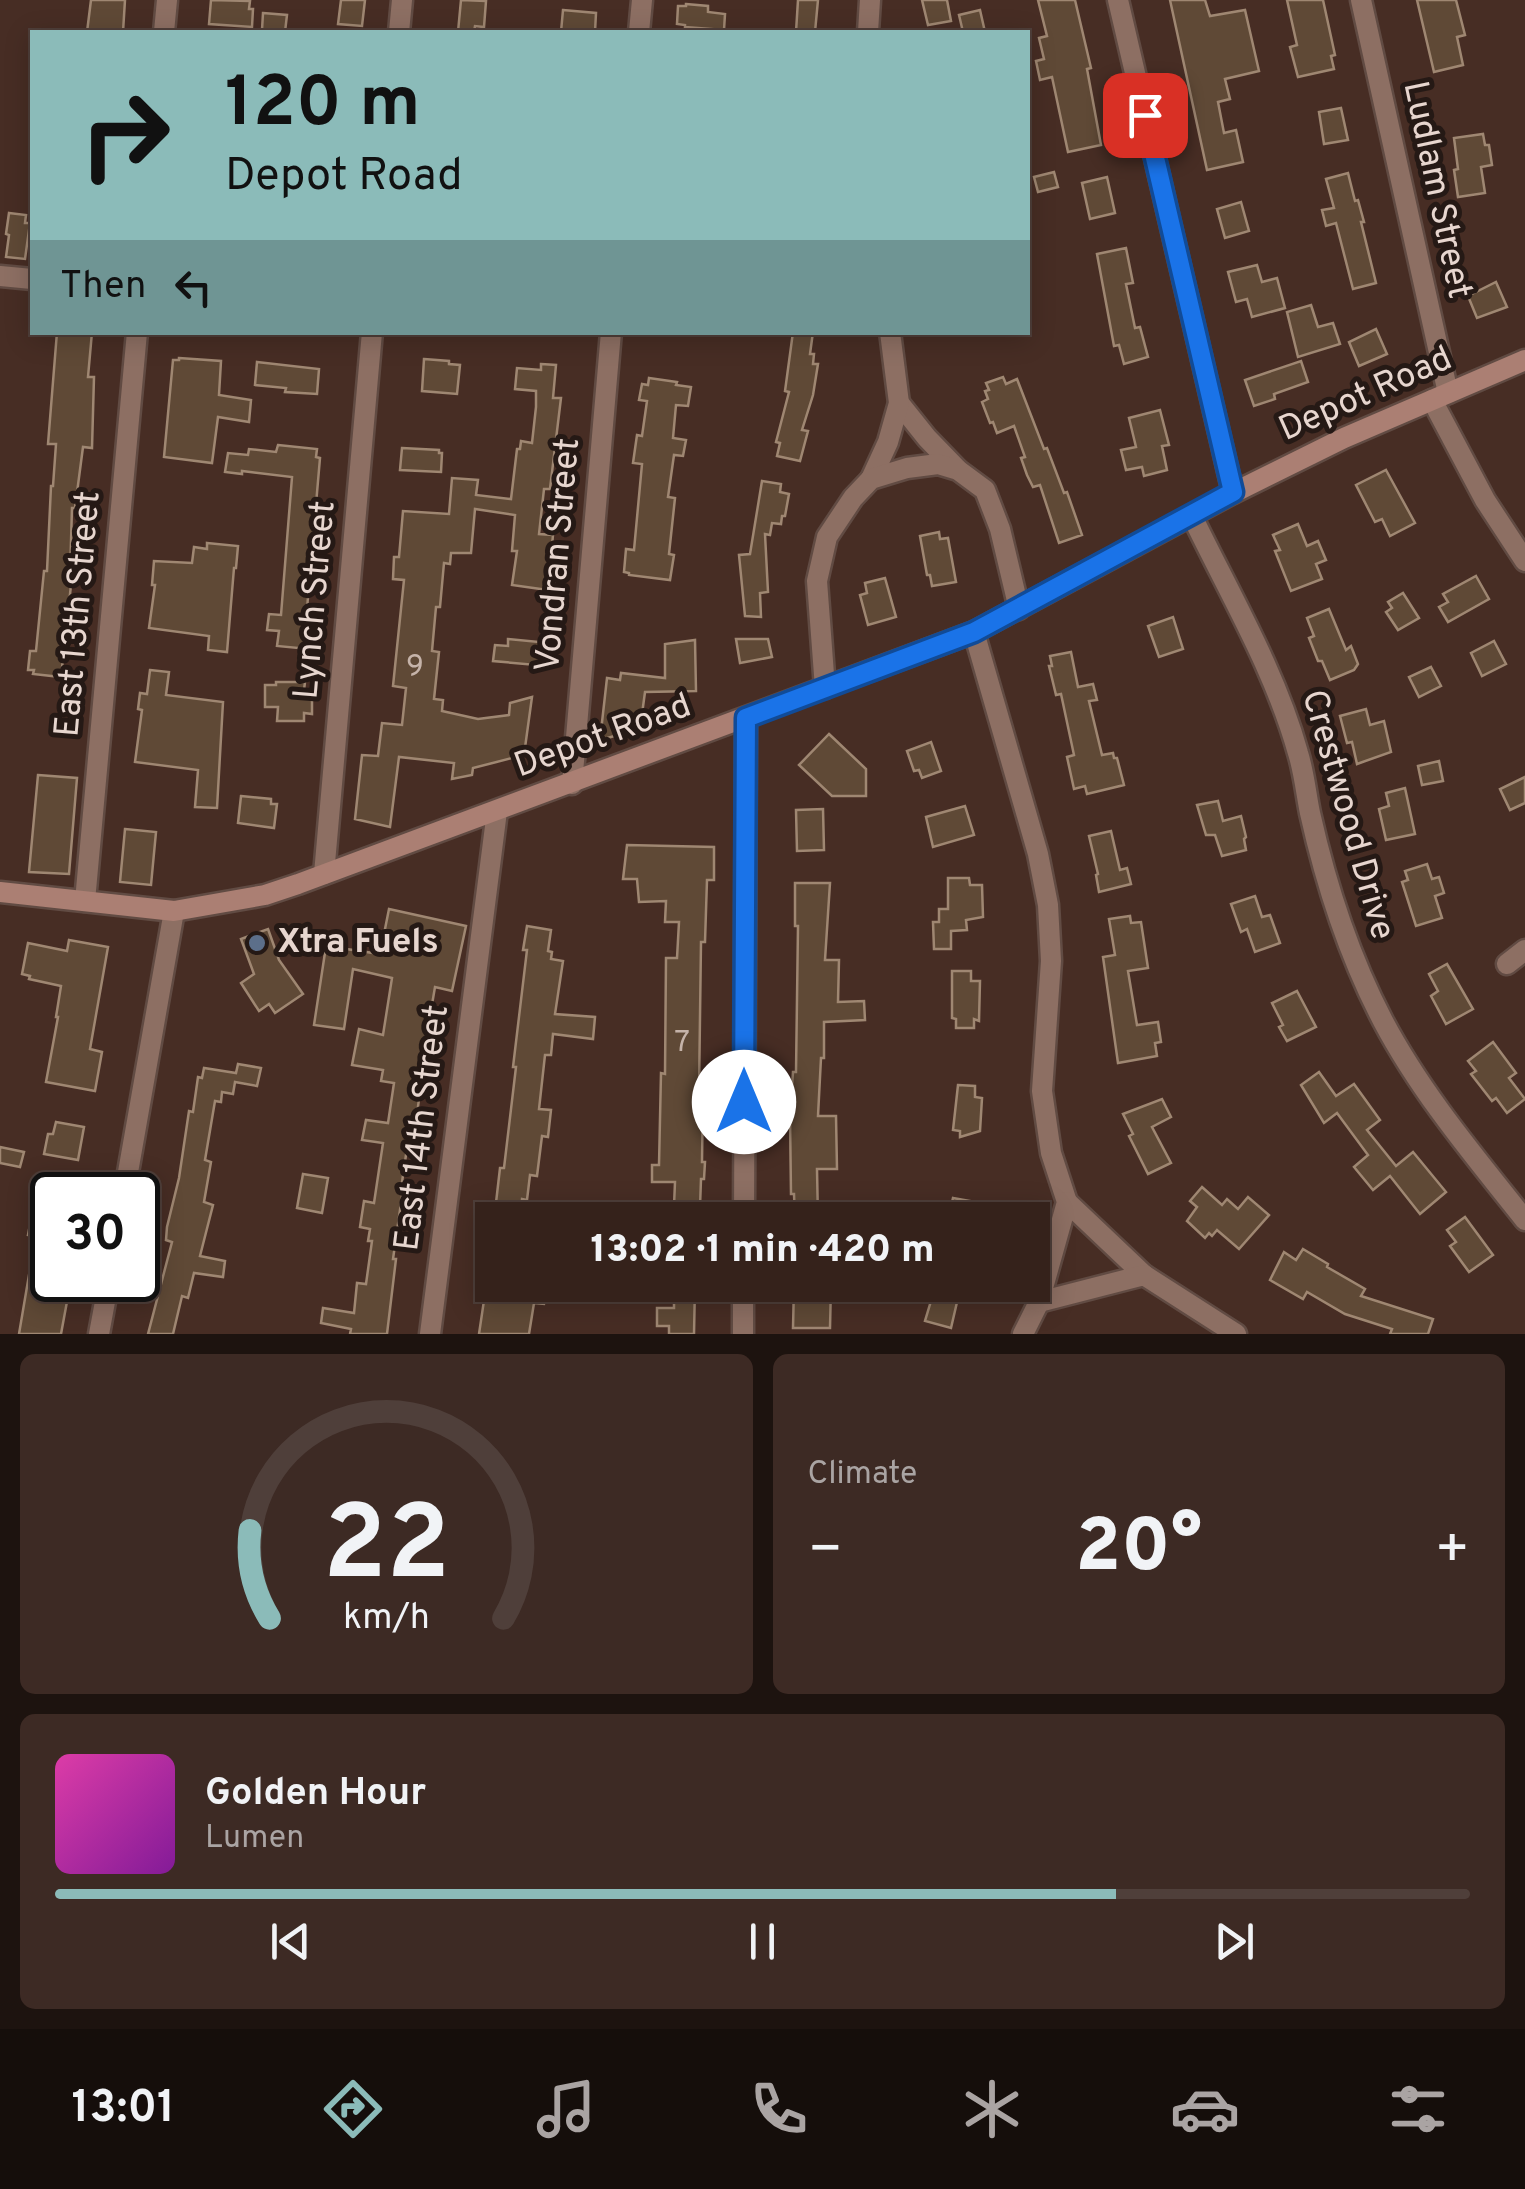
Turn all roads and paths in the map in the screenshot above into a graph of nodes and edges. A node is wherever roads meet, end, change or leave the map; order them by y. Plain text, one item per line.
1 (167, 0) edge
2 (402, 0) edge
3 (642, 0) edge
4 (870, 0) edge
5 (1118, 0) edge
6 (1361, 0) edge
7 (164, 30) edge
8 (400, 30) edge
9 (639, 30) edge
10 (868, 30) edge
11 (0, 276) edge
12 (30, 280) edge
13 (136, 335) edge
14 (372, 335) edge
15 (611, 335) edge
16 (890, 335) edge
17 (1525, 360) edge
18 (1440, 397) junction
19 (899, 403) junction
20 (958, 470) junction
21 (871, 479) junction
22 (1233, 492) junction
23 (1192, 516) junction
24 (1525, 561) edge
25 (1019, 609) junction
26 (974, 632) junction
27 (825, 688) junction
28 (746, 718) junction
29 (572, 784) junction
30 (497, 811) junction
31 (324, 874) junction
32 (0, 892) edge
33 (86, 901) junction
34 (174, 911) junction
35 (1525, 950) edge
36 (1507, 964) dead end
37 (128, 1172) edge
38 (744, 1202) edge
39 (1067, 1202) junction
40 (1525, 1220) edge
41 (1050, 1263) edge
42 (1144, 1276) junction
43 (1050, 1299) edge
44 (105, 1302) edge
45 (744, 1302) edge
46 (1039, 1302) edge
47 (99, 1334) edge
48 (430, 1334) edge
49 (743, 1334) edge
50 (1024, 1334) edge
51 (1236, 1334) edge

1 - 7 street
2 - 8 street
3 - 9 street
4 - 10 street
5 - 22 street
6 - 18 street, Ludlam Street
11 - 12 street
13 - 33 street, East 13th Street
14 - 31 street, Lynch Street
15 - 29 street, Vondran Street
16 - 19 street
17 - 18 street, Depot Road
18 - 22 street, Depot Road
18 - 24 street, Ludlam Street
19 - 20 street
19 - 21 street
20 - 21 street
20 - 25 street
21 - 27 street
22 - 23 street, Depot Road
23 - 25 street, Depot Road
23 - 40 street, Crestwood Drive
25 - 26 street, Depot Road
26 - 27 street, Depot Road
26 - 39 street
27 - 28 street, Depot Road
28 - 29 street, Depot Road
28 - 38 street
29 - 30 street, Depot Road
30 - 31 street, Depot Road
30 - 48 street, East 14th Street
31 - 34 street, Depot Road
32 - 33 street, Depot Road
33 - 34 street, Depot Road
34 - 37 street
35 - 36 street
39 - 41 street
39 - 42 street
42 - 43 street
42 - 51 street
44 - 47 street
45 - 49 street
46 - 50 street

